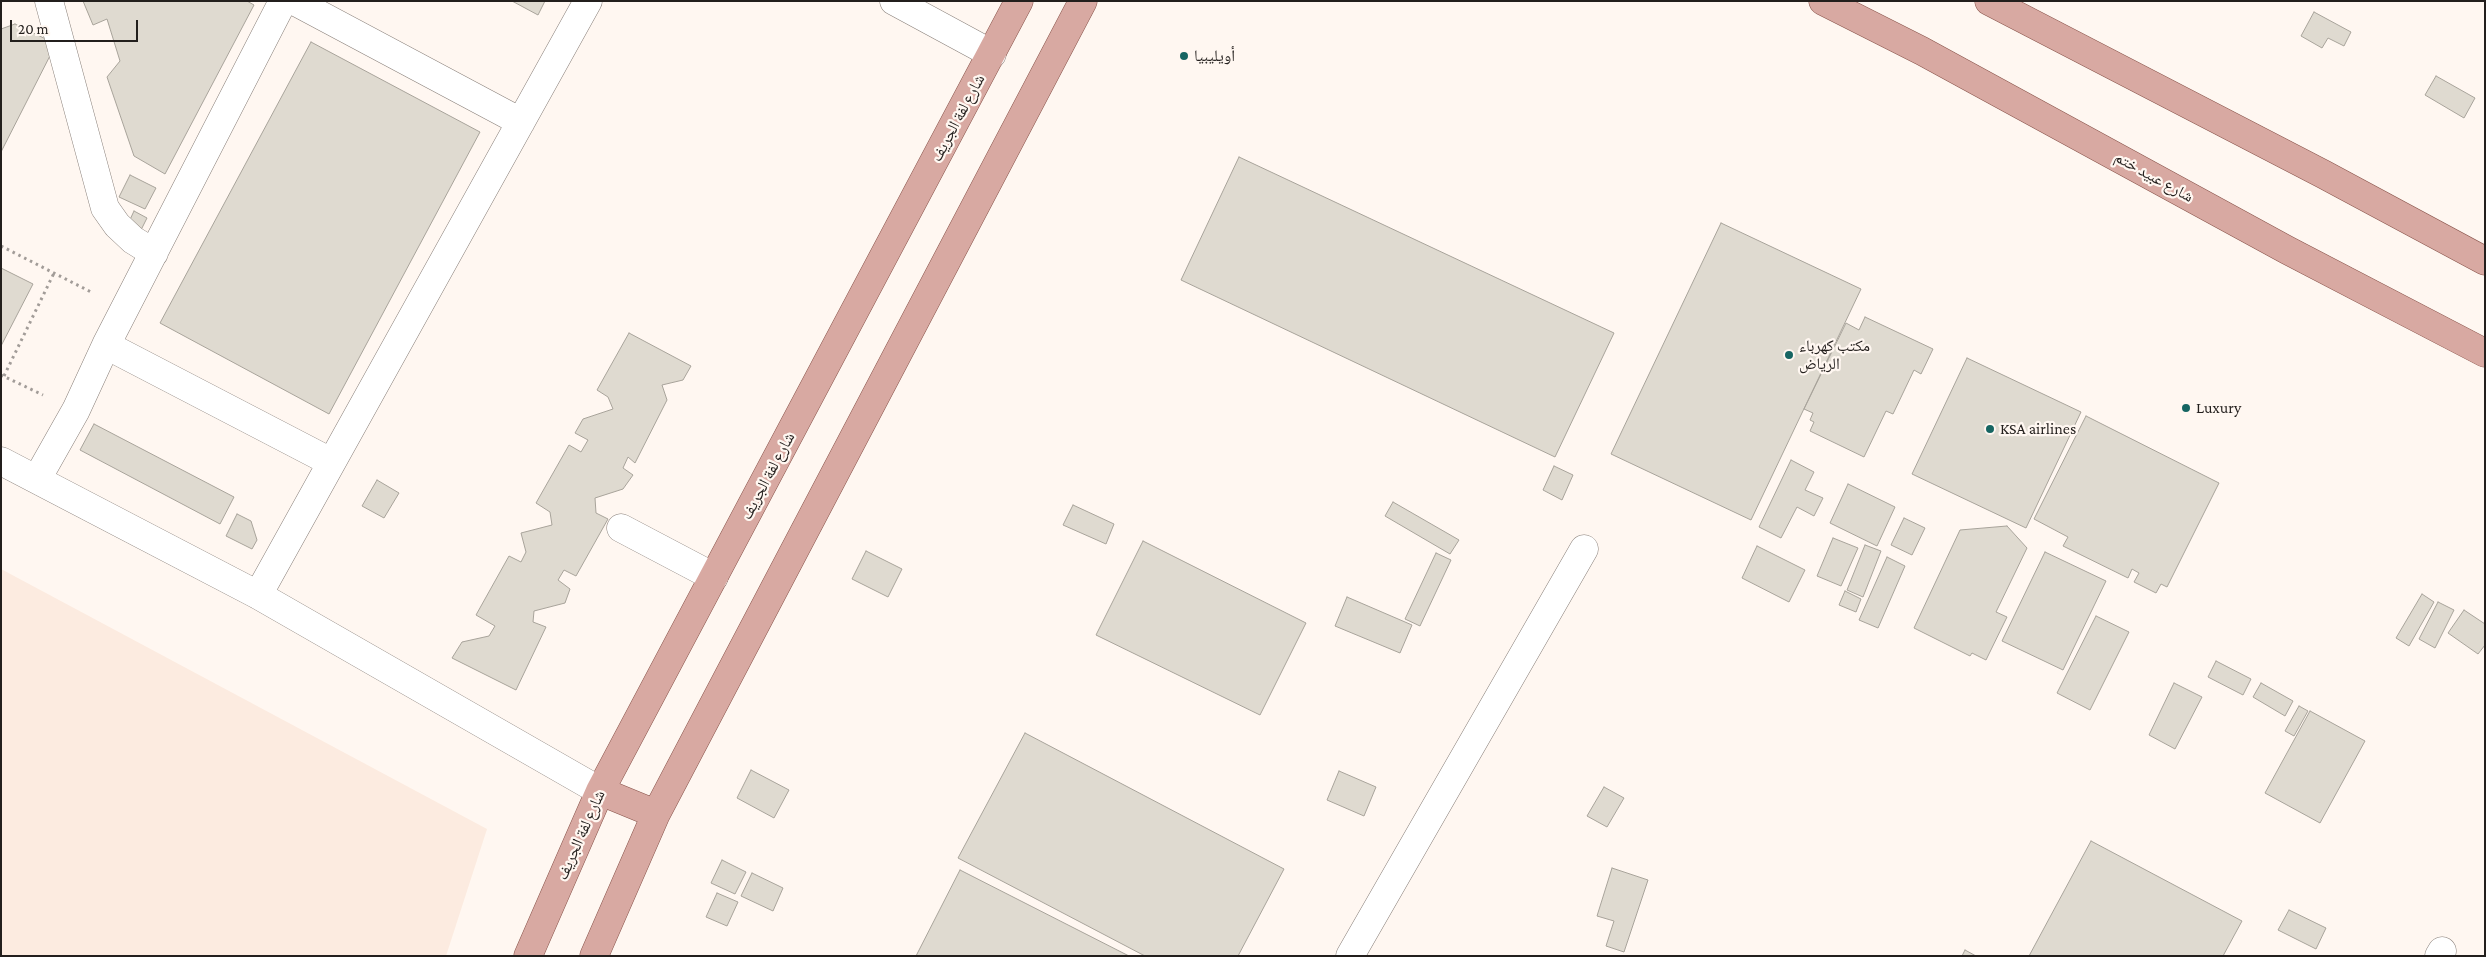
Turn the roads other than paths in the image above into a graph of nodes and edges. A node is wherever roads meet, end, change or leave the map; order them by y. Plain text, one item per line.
1 (49, 1) edge
2 (283, 1) edge
3 (294, 1) edge
4 (894, 1) edge
5 (1083, 1) edge
6 (1823, 1) edge
7 (1989, 1) edge
8 (591, 2) edge
9 (1016, 2) edge
10 (992, 54) junction
11 (521, 122) junction
12 (154, 253) junction
13 (2485, 261) edge
14 (106, 345) junction
15 (2485, 353) edge
16 (1, 461) edge
17 (331, 462) junction
18 (37, 479) junction
19 (621, 528) dead end
20 (1584, 549) dead end
21 (714, 577) junction
22 (258, 595) junction
23 (600, 791) junction
24 (656, 814) junction
25 (528, 956) edge
26 (594, 956) edge
27 (1350, 956) edge

1 - 12 lane
2 - 12 lane
3 - 11 lane
4 - 10 lane
5 - 24 main road
6 - 15 main road, شارع عبيد ختم
7 - 13 main road
8 - 11 lane
9 - 10 main road, شارع لفة الجريف
10 - 21 main road, شارع لفة الجريف
11 - 17 lane
12 - 14 lane
14 - 17 lane
14 - 18 lane
16 - 18 lane
17 - 22 lane
18 - 22 lane
19 - 21 lane
20 - 27 lane
21 - 23 main road, شارع لفة الجريف
22 - 23 lane
23 - 24 main road
23 - 25 main road, شارع لفة الجريف
24 - 26 main road

